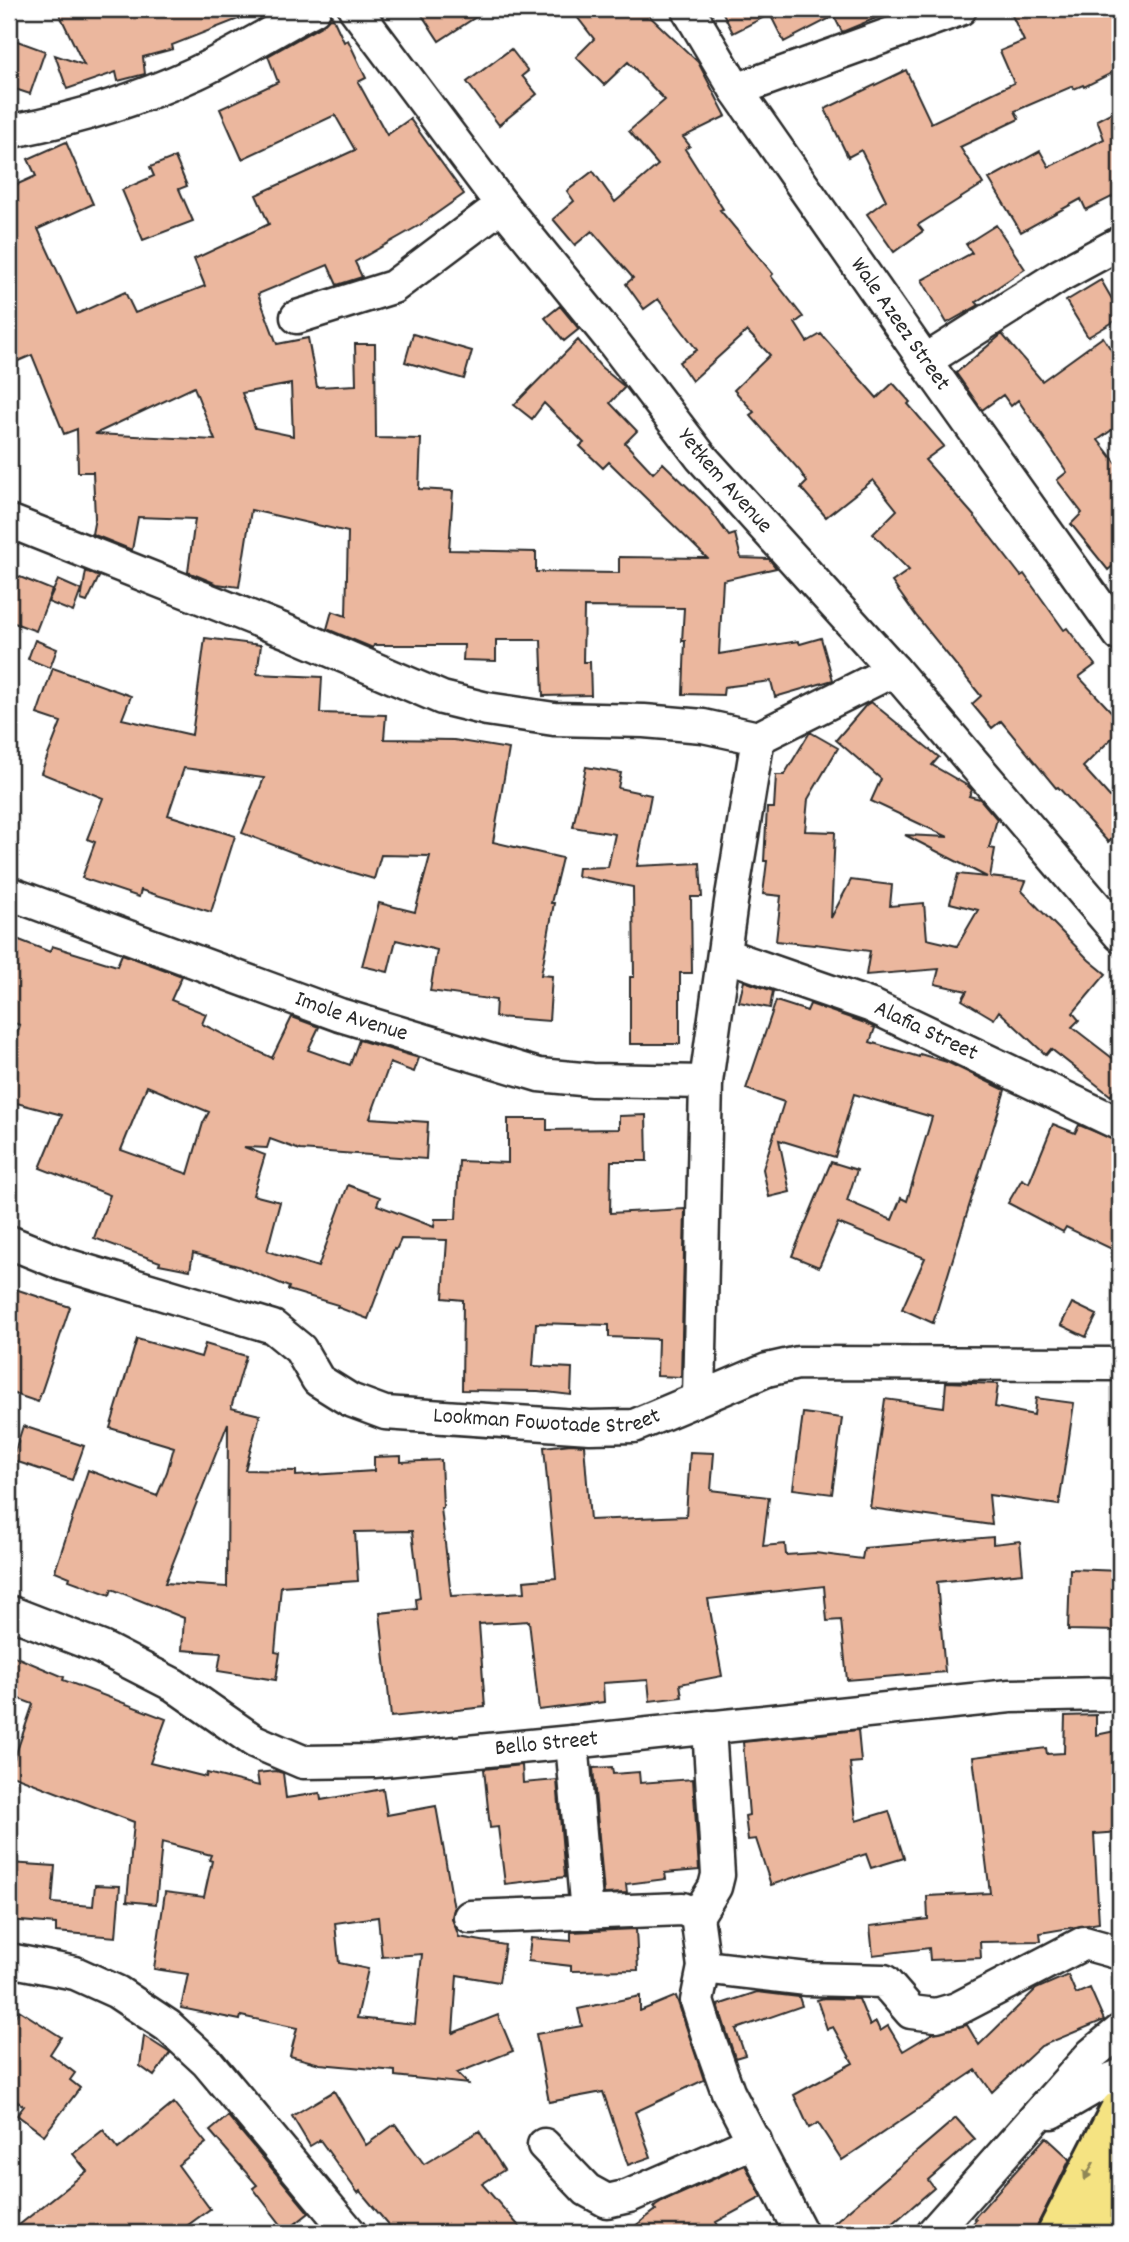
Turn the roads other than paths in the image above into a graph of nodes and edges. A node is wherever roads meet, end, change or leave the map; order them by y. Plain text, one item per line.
1 (314, 9) edge
2 (355, 9) edge
3 (688, 9) edge
4 (960, 9) edge
5 (736, 90) junction
6 (9, 130) edge
7 (502, 205) junction
8 (1120, 243) edge
9 (297, 317) dead end
10 (925, 361) junction
11 (9, 521) edge
12 (1117, 624) edge
13 (894, 670) junction
14 (758, 738) junction
15 (9, 893) edge
16 (1120, 935) edge
17 (725, 955) junction
18 (706, 1082) junction
19 (1120, 1124) edge
20 (9, 1242) edge
21 (1120, 1364) edge
22 (699, 1398) junction
23 (9, 1612) edge
24 (1120, 1695) edge
25 (709, 1727) junction
26 (572, 1742) junction
27 (587, 1913) junction
28 (697, 1916) junction
29 (470, 1917) dead end
30 (1120, 1953) edge
31 (9, 1960) edge
32 (704, 1967) junction
33 (1120, 2031) edge
34 (1120, 2076) edge
35 (1120, 2110) edge
36 (1033, 2123) junction
37 (755, 2141) junction
38 (544, 2145) dead end
39 (1120, 2188) edge
40 (350, 2233) edge
41 (801, 2233) edge
42 (933, 2233) edge
43 (1057, 2233) edge
44 (1098, 2233) edge

1 - 6 street
2 - 7 street, Yetkem Avenue
3 - 5 street, Wale Azeez Street
4 - 5 street
5 - 10 street, Wale Azeez Street
7 - 9 street
7 - 13 street, Yetkem Avenue
8 - 10 street
10 - 12 street, Wale Azeez Street
11 - 14 street
13 - 14 street
13 - 16 street, Yetkem Avenue
14 - 17 street
15 - 18 street, Imole Avenue
17 - 18 street
17 - 19 street, Alafia Street
18 - 22 street
20 - 22 street, Lookman Fowotade Street
21 - 22 street, Lookman Fowotade Street
23 - 26 street, Bello Street
24 - 25 street, Bello Street
25 - 26 street, Bello Street
25 - 28 street
26 - 27 street
27 - 28 street
27 - 29 street
28 - 32 street
30 - 32 street
31 - 40 street
32 - 37 street
33 - 36 street
34 - 36 street
35 -> 43 main road
36 - 42 street
37 - 38 street
37 - 41 street
39 - 44 main road

